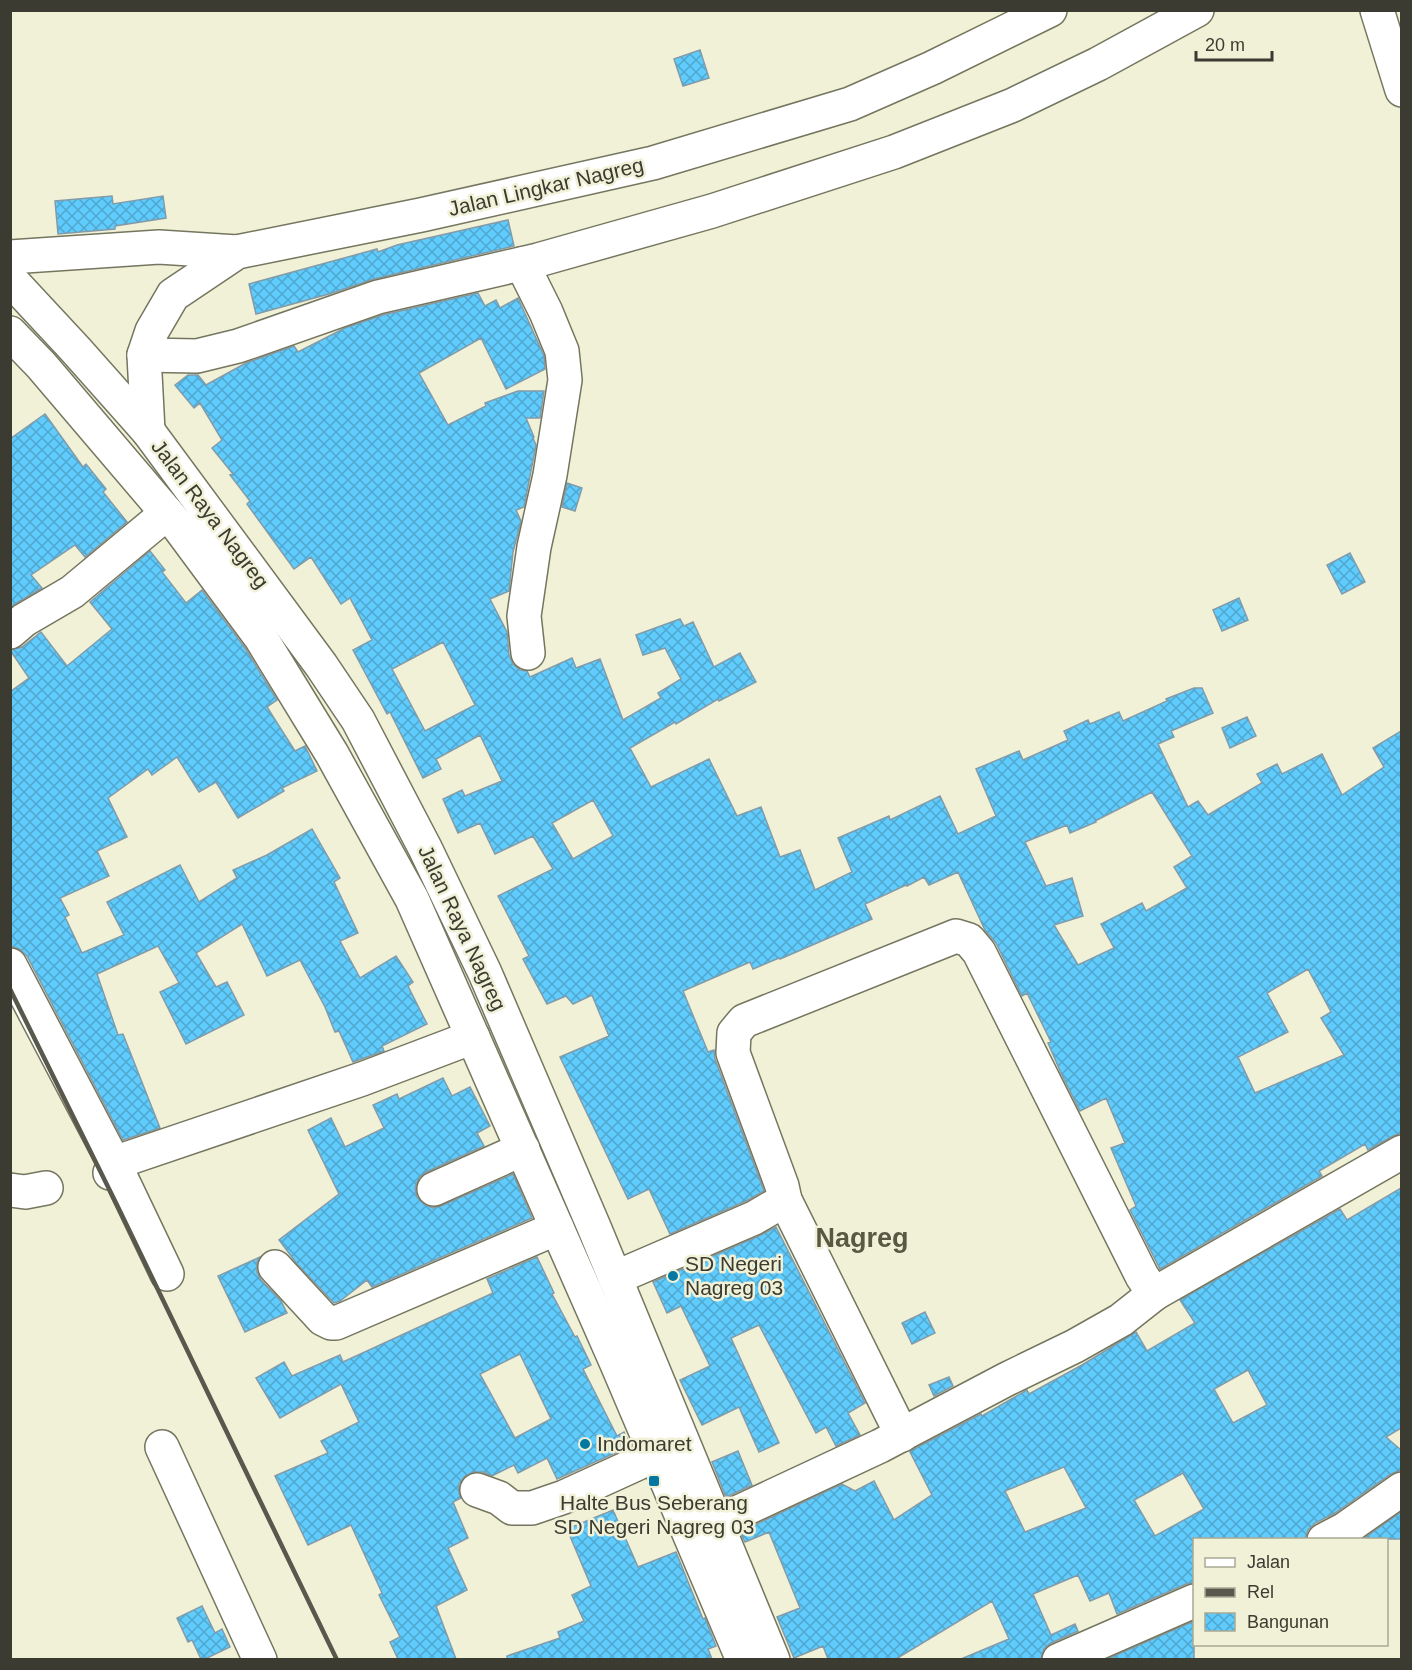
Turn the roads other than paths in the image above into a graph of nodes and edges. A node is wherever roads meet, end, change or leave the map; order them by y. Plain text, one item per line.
1 (1050, 10) edge
2 (1197, 10) edge
3 (1377, 10) edge
4 (1401, 90) edge
5 (237, 252) junction
6 (14, 259) edge
7 (522, 264) junction
8 (10, 333) edge
9 (144, 355) junction
10 (148, 431) junction
11 (167, 513) junction
12 (10, 632) edge
13 (528, 653) dead end
14 (10, 965) edge
15 (473, 1037) junction
16 (522, 1149) junction
17 (1401, 1152) edge
18 (112, 1168) junction
19 (46, 1188) dead end
20 (434, 1189) dead end
21 (10, 1190) edge
22 (784, 1200) junction
23 (557, 1228) junction
24 (275, 1267) dead end
25 (167, 1274) dead end
26 (615, 1278) junction
27 (1154, 1294) junction
28 (902, 1435) junction
29 (162, 1447) dead end
30 (656, 1455) junction
31 (1401, 1489) edge
32 (477, 1490) dead end
33 (715, 1523) junction
34 (1326, 1538) edge
35 (1193, 1601) edge
36 (260, 1659) edge
37 (743, 1659) edge
38 (773, 1659) edge
39 (1059, 1659) edge

1 - 5 main road, Jalan Lingkar Nagreg
2 - 7 main road
3 - 4 main road
5 - 6 main road
5 - 9 main road, Jalan Lingkar Nagreg
6 - 10 main road, Jalan Raya Nagreg
7 - 9 main road
7 - 13 main road
8 - 11 main road, Jalan Raya Nagreg
9 - 10 main road, Jalan Lingkar Nagreg
10 - 26 main road, Jalan Raya Nagreg
11 - 12 main road
11 - 15 main road, Jalan Raya Nagreg
14 - 18 main road
15 - 16 main road, Jalan Raya Nagreg
15 - 18 main road
16 - 20 main road
16 - 23 main road, Jalan Raya Nagreg
17 - 27 main road
18 - 25 main road
19 - 21 main road
22 - 26 main road
22 - 27 main road
22 - 28 main road
23 - 24 main road
23 - 30 main road, Jalan Raya Nagreg
26 - 33 main road, Jalan Raya Nagreg
27 - 28 main road
28 - 33 main road
29 - 36 main road
30 - 32 main road
30 - 37 main road, Jalan Raya Nagreg
31 - 34 main road
33 - 38 main road, Jalan Raya Nagreg
35 - 39 main road

